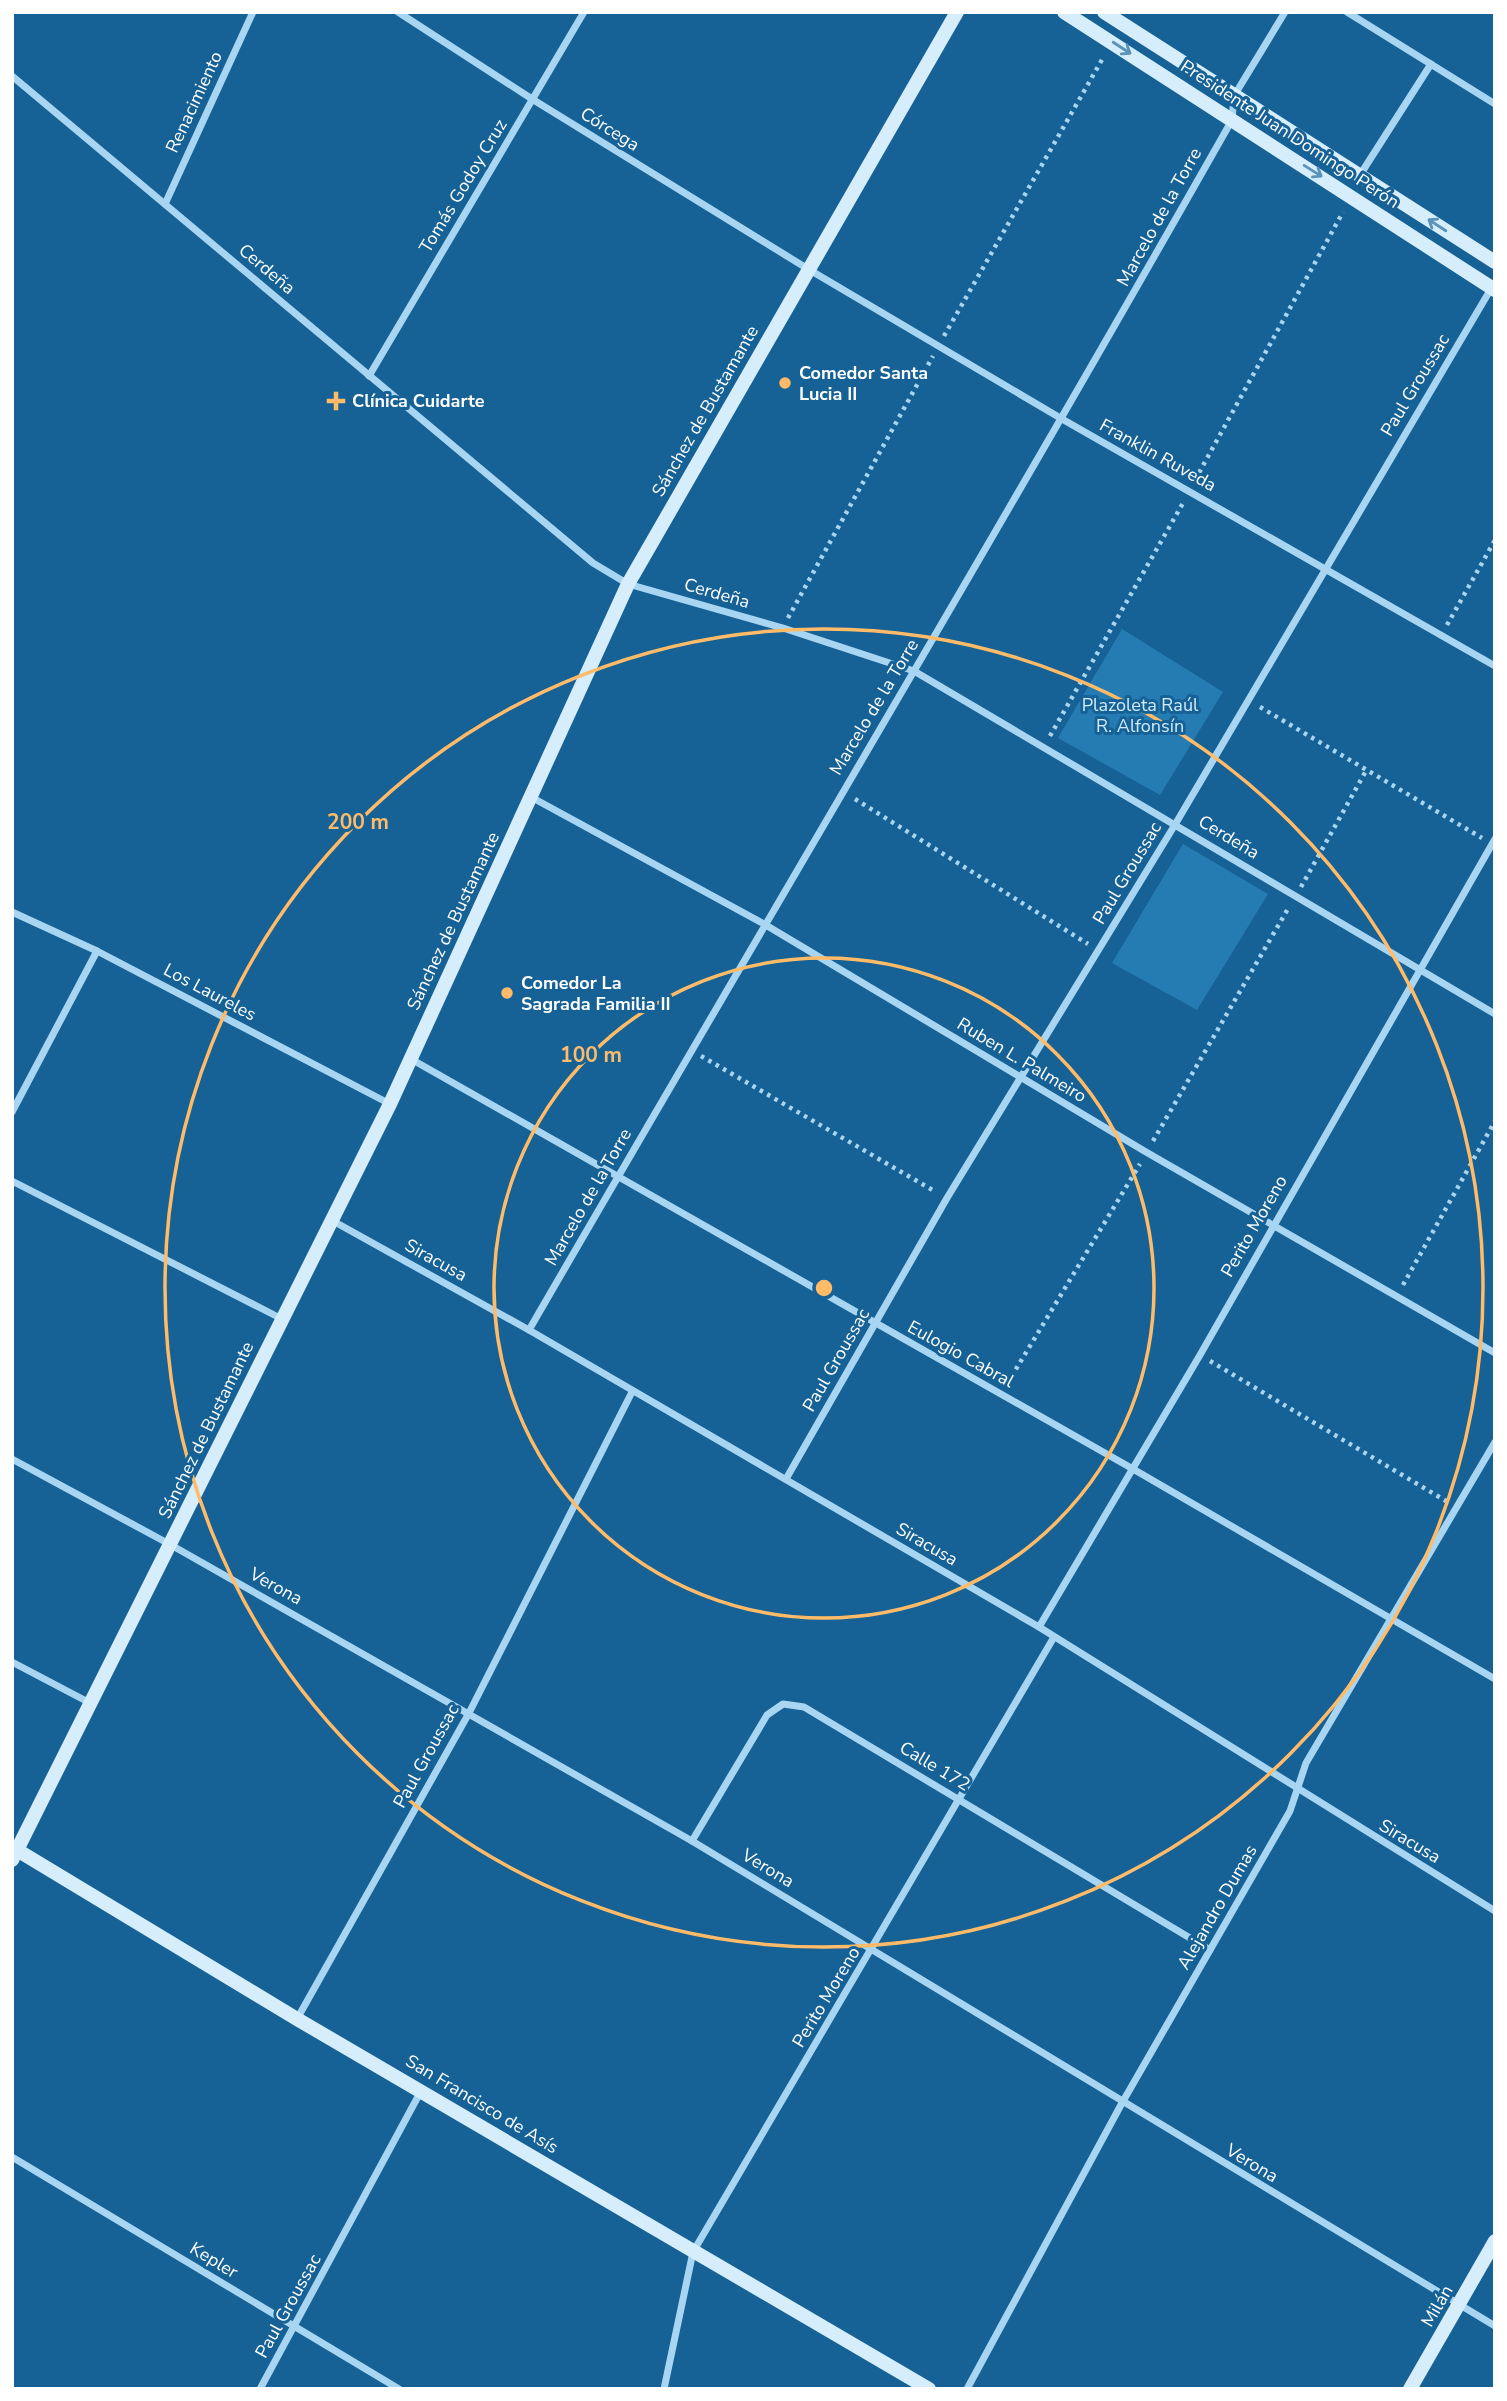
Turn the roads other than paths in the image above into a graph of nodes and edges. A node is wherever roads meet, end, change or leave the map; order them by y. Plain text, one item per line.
1 (253, 12) edge
2 (398, 12) edge
3 (584, 12) edge
4 (957, 12) edge
5 (1064, 12) edge
6 (1104, 12) edge
7 (1285, 12) edge
8 (1347, 12) edge
9 (1431, 64) junction
10 (12, 76) edge
11 (1234, 96) junction
12 (532, 99) junction
13 (1495, 104) edge
14 (1232, 120) junction
15 (1360, 176) junction
16 (165, 204) junction
17 (1495, 262) edge
18 (808, 269) junction
19 (1493, 287) edge
20 (369, 376) junction
21 (1062, 419) junction
22 (1325, 567) junction
23 (628, 584) junction
24 (1495, 666) edge
25 (914, 671) junction
26 (531, 797) junction
27 (1176, 823) junction
28 (1493, 841) edge
29 (12, 912) edge
30 (764, 923) junction
31 (97, 951) junction
32 (1421, 971) junction
33 (1495, 1014) edge
34 (411, 1059) junction
35 (1020, 1076) junction
36 (390, 1104) junction
37 (12, 1112) edge
38 (618, 1176) junction
39 (12, 1181) edge
40 (333, 1221) junction
41 (1272, 1225) junction
42 (282, 1319) junction
43 (874, 1325) junction
44 (529, 1330) junction
45 (1495, 1353) edge
46 (632, 1392) junction
47 (1495, 1442) edge
48 (12, 1459) edge
49 (1133, 1469) junction
50 (786, 1479) junction
51 (171, 1545) junction
52 (1391, 1618) junction
53 (1039, 1627) junction
54 (1054, 1637) junction
55 (12, 1662) edge
56 (1495, 1679) edge
57 (89, 1703) junction
58 (469, 1713) junction
59 (1298, 1791) junction
60 (960, 1799) junction
61 (692, 1841) junction
62 (15, 1855) edge
63 (1495, 1911) edge
64 (873, 1950) junction
65 (1210, 1950) junction
66 (297, 2019) junction
67 (422, 2090) junction
68 (1122, 2103) junction
69 (12, 2157) edge
70 (1495, 2241) edge
71 (694, 2252) junction
72 (1460, 2306) junction
73 (1495, 2326) edge
74 (295, 2327) junction
75 (260, 2389) edge
76 (399, 2389) edge
77 (664, 2389) edge
78 (929, 2389) edge
79 (967, 2389) edge
80 (1410, 2389) edge

1 - 16 street, Renacimiento
2 - 12 street, Córcega
3 - 12 street, Tomás Godoy Cruz
4 - 18 street, Sánchez de Bustamante
5 -> 14 street, Presidente Juan Domingo Perón
6 - 11 street, Presidente Juan Domingo Perón
7 - 11 street
8 - 9 street
9 - 13 street
9 - 15 street
10 - 16 street, Cerdeña
11 - 14 street, Marcelo de la Torre
11 - 15 street, Presidente Juan Domingo Perón
12 - 18 street, Córcega
12 - 20 street, Tomás Godoy Cruz
14 -> 19 street, Presidente Juan Domingo Perón
14 - 21 street, Marcelo de la Torre
17 -> 15 street, Presidente Juan Domingo Perón
16 - 20 street, Cerdeña
18 - 21 street, Franklin Ruveda
18 - 23 street, Sánchez de Bustamante
19 - 22 street, Paul Groussac
20 - 23 street, Cerdeña
21 - 22 street, Franklin Ruveda
21 - 25 street, Marcelo de la Torre
22 - 24 street, Franklin Ruveda
22 - 27 street, Paul Groussac
23 - 25 street, Cerdeña
23 - 26 street, Sánchez de Bustamante
25 - 27 street, Cerdeña
25 - 30 street, Marcelo de la Torre
26 - 30 street, Ruben L. Palmeiro
26 - 34 street, Sánchez de Bustamante
27 - 32 street, Cerdeña
27 - 35 street, Paul Groussac
28 - 32 street, Perito Moreno
29 - 31 street, Los Laureles
30 - 35 street, Ruben L. Palmeiro
30 - 38 street, Marcelo de la Torre
31 - 36 street, Los Laureles
31 - 37 street
32 - 33 street, Cerdeña
32 - 41 street, Perito Moreno
34 - 36 street, Sánchez de Bustamante
34 - 38 street, Eulogio Cabral
35 - 41 street, Ruben L. Palmeiro
35 - 43 street, Paul Groussac
36 - 40 street, Sánchez de Bustamante
38 - 43 street, Eulogio Cabral
38 - 44 street, Marcelo de la Torre
39 - 42 street
40 - 42 street, Sánchez de Bustamante
40 - 44 street, Siracusa
41 - 45 street, Ruben L. Palmeiro
41 - 49 street, Perito Moreno
42 - 51 street, Sánchez de Bustamante
43 - 49 street, Eulogio Cabral
43 - 50 street, Paul Groussac
44 - 46 street, Siracusa
46 - 50 street, Siracusa
46 - 58 street, Paul Groussac
47 - 52 street, Alejandro Dumas
48 - 51 street, Verona
49 - 52 street, Eulogio Cabral
49 - 53 street, Perito Moreno
50 - 53 street, Siracusa
51 - 57 street, Sánchez de Bustamante
51 - 58 street, Verona
52 - 56 street, Eulogio Cabral
52 - 59 street, Alejandro Dumas
53 - 54 street, Siracusa
54 - 59 street, Siracusa
54 - 60 street, Perito Moreno
55 - 57 street
57 - 62 street, Sánchez de Bustamante
58 - 61 street, Verona
58 - 66 street, Paul Groussac
59 - 63 street, Siracusa
59 - 65 street, Alejandro Dumas
60 - 61 street, Calle 172
60 - 64 street, Perito Moreno
60 - 65 street, Calle 172
61 - 64 street, Verona
62 - 66 street, San Francisco de Asís
64 - 68 street, Verona
64 - 71 street, Perito Moreno
65 - 68 street, Alejandro Dumas
66 - 67 street, San Francisco de Asís
67 - 71 street, San Francisco de Asís
67 - 74 street, Paul Groussac
68 - 72 street, Verona
68 - 79 street, Alejandro Dumas
69 - 74 street, Kepler
70 - 72 street, Milán
71 - 77 street, Perito Moreno
71 - 78 street, San Francisco de Asís
72 - 73 street, Verona
72 - 80 street, Milán
74 - 75 street, Paul Groussac
74 - 76 street, Kepler

